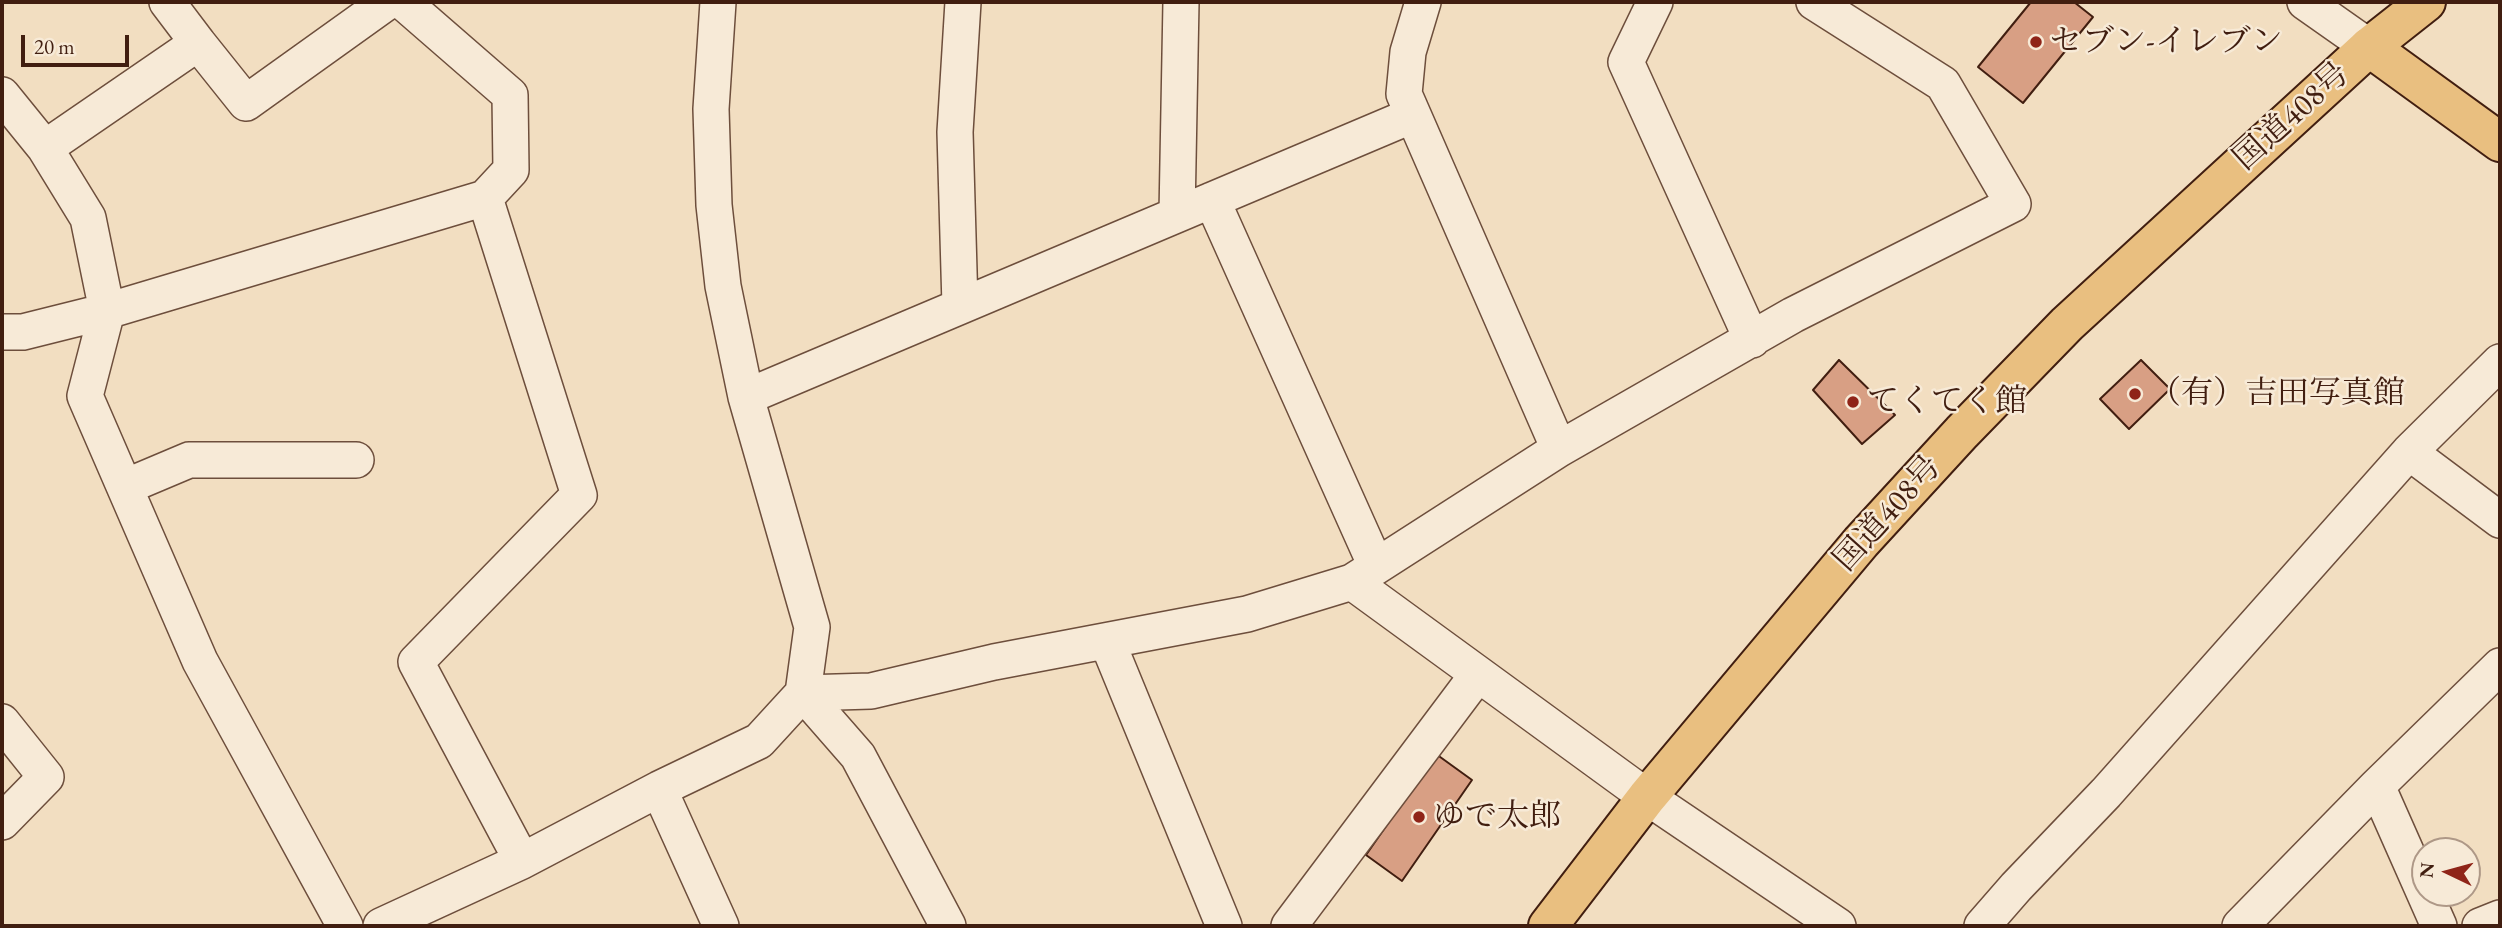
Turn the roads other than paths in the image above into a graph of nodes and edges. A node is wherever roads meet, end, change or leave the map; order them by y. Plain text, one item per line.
1 (167, 2) edge
2 (387, 2) edge
3 (403, 2) edge
4 (718, 2) edge
5 (962, 2) edge
6 (1181, 2) edge
7 (1423, 2) edge
8 (1655, 2) edge
9 (1814, 2) edge
10 (2305, 2) edge
11 (2426, 2) edge
12 (198, 43) junction
13 (2369, 47) junction
14 (2, 94) edge
15 (1413, 115) junction
16 (2500, 142) edge
17 (45, 148) junction
18 (485, 198) junction
19 (1212, 200) junction
20 (1177, 214) junction
21 (960, 306) junction
22 (107, 312) junction
23 (2, 332) edge
24 (1752, 340) junction
25 (2500, 362) edge
26 (746, 397) junction
27 (1559, 449) junction
28 (2409, 452) junction
29 (356, 460) dead end
30 (125, 487) junction
31 (2500, 520) edge
32 (1364, 574) junction
33 (1107, 640) junction
34 (2500, 666) edge
35 (1478, 674) junction
36 (803, 693) junction
37 (2, 722) edge
38 (2378, 786) junction
39 (659, 789) junction
40 (1647, 797) junction
41 (2, 822) edge
42 (522, 860) junction
43 (2500, 918) edge
44 (345, 926) edge
45 (381, 926) edge
46 (721, 926) edge
47 (948, 926) edge
48 (1224, 926) edge
49 (1289, 926) edge
50 (1548, 926) edge
51 (1838, 926) edge
52 (1982, 926) edge
53 (2241, 926) edge
54 (2439, 926) edge
55 (2480, 926) edge

1 - 12 street
2 - 12 street
3 - 18 street
4 - 26 street
5 - 21 street
6 - 20 street
7 - 15 street
8 - 24 street
9 - 24 street
10 - 13 street
11 - 13 main road, 国道408号
12 - 17 street
13 - 16 main road
13 - 40 main road, 国道408号
14 - 17 street
15 - 19 street
15 - 27 street
17 - 22 street
18 - 22 street
18 - 42 street
19 - 20 street
19 - 32 street
20 - 21 street
21 - 26 street
22 - 23 street
22 - 30 street
24 - 27 street
25 - 28 street
26 - 36 street
27 - 32 street
28 - 31 street
28 - 52 street
29 - 30 street
30 - 44 street
32 - 33 street
32 - 35 street
33 - 36 street
33 - 48 street
34 - 38 street
35 - 40 street
35 - 49 street
36 - 39 street
36 - 47 street
37 - 41 street
38 - 53 street
38 - 54 street
39 - 42 street
39 - 46 street
40 - 50 main road, 国道408号
40 - 51 street
42 - 45 street
43 - 55 street

